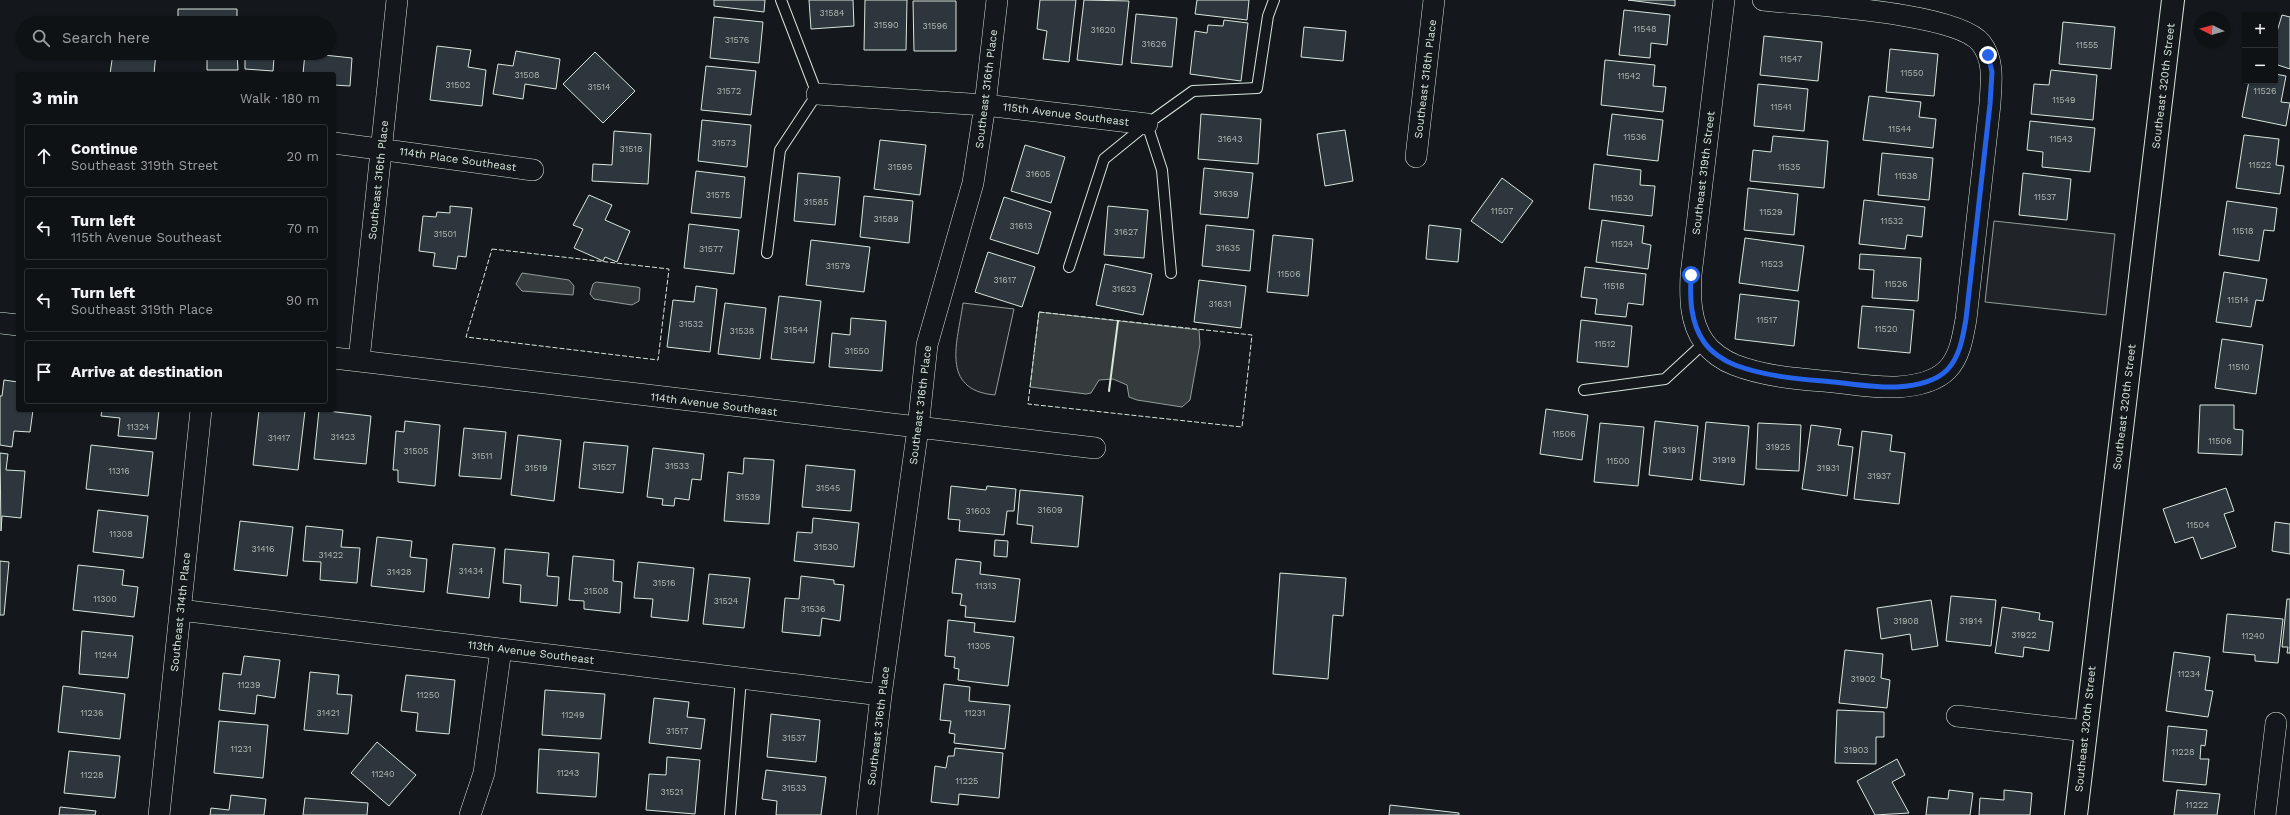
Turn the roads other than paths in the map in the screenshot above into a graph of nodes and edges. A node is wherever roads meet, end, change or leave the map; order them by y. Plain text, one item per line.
1 (397, 0) edge
2 (781, 0) edge
3 (997, 0) edge
4 (1274, 0) edge
5 (1434, 0) edge
6 (1724, 0) edge
7 (1763, 0) edge
8 (2173, 0) edge
9 (817, 94) junction
10 (985, 105) junction
11 (1147, 124) junction
12 (336, 143) edge
13 (382, 149) junction
14 (1416, 157) dead end
15 (533, 170) dead end
16 (767, 253) dead end
17 (1069, 267) dead end
18 (1171, 273) dead end
19 (0, 323) edge
20 (16, 325) edge
21 (1704, 343) junction
22 (336, 358) edge
23 (359, 360) junction
24 (1584, 390) dead end
25 (201, 412) edge
26 (918, 428) junction
27 (1095, 448) dead end
28 (180, 610) junction
29 (501, 649) junction
30 (741, 678) junction
31 (881, 695) junction
32 (1957, 716) dead end
33 (2276, 722) dead end
34 (2084, 731) junction
35 (159, 815) edge
36 (470, 815) edge
37 (730, 815) edge
38 (868, 815) edge
39 (2076, 815) edge
40 (2264, 815) edge

1 - 13 street, Southeast 316th Place
2 - 9 lane
3 - 10 street, Southeast 316th Place
4 - 11 lane
5 - 14 street, Southeast 318th Place
6 - 21 street, Southeast 319th Street
7 - 21 street
8 - 34 street, Southeast 320th Street
9 - 10 street, 115th Avenue Southeast
9 - 16 lane
10 - 11 street, 115th Avenue Southeast
10 - 26 street, Southeast 316th Place
11 - 17 lane
11 - 18 lane
12 - 13 street, 114th Place Southeast
13 - 15 street, 114th Place Southeast
13 - 23 street, Southeast 316th Place
19 - 20 street
21 - 24 lane
22 - 23 street, 114th Avenue Southeast
23 - 26 street, 114th Avenue Southeast
25 - 28 street, Southeast 314th Place
26 - 27 street, 114th Avenue Southeast
26 - 31 street, Southeast 316th Place
28 - 29 street, 113th Avenue Southeast
28 - 35 street, Southeast 314th Place
29 - 30 street, 113th Avenue Southeast
29 - 36 street
30 - 31 street, 113th Avenue Southeast
30 - 37 lane
31 - 38 street, Southeast 316th Place
32 - 34 street
33 - 40 street
34 - 39 street, Southeast 320th Street

